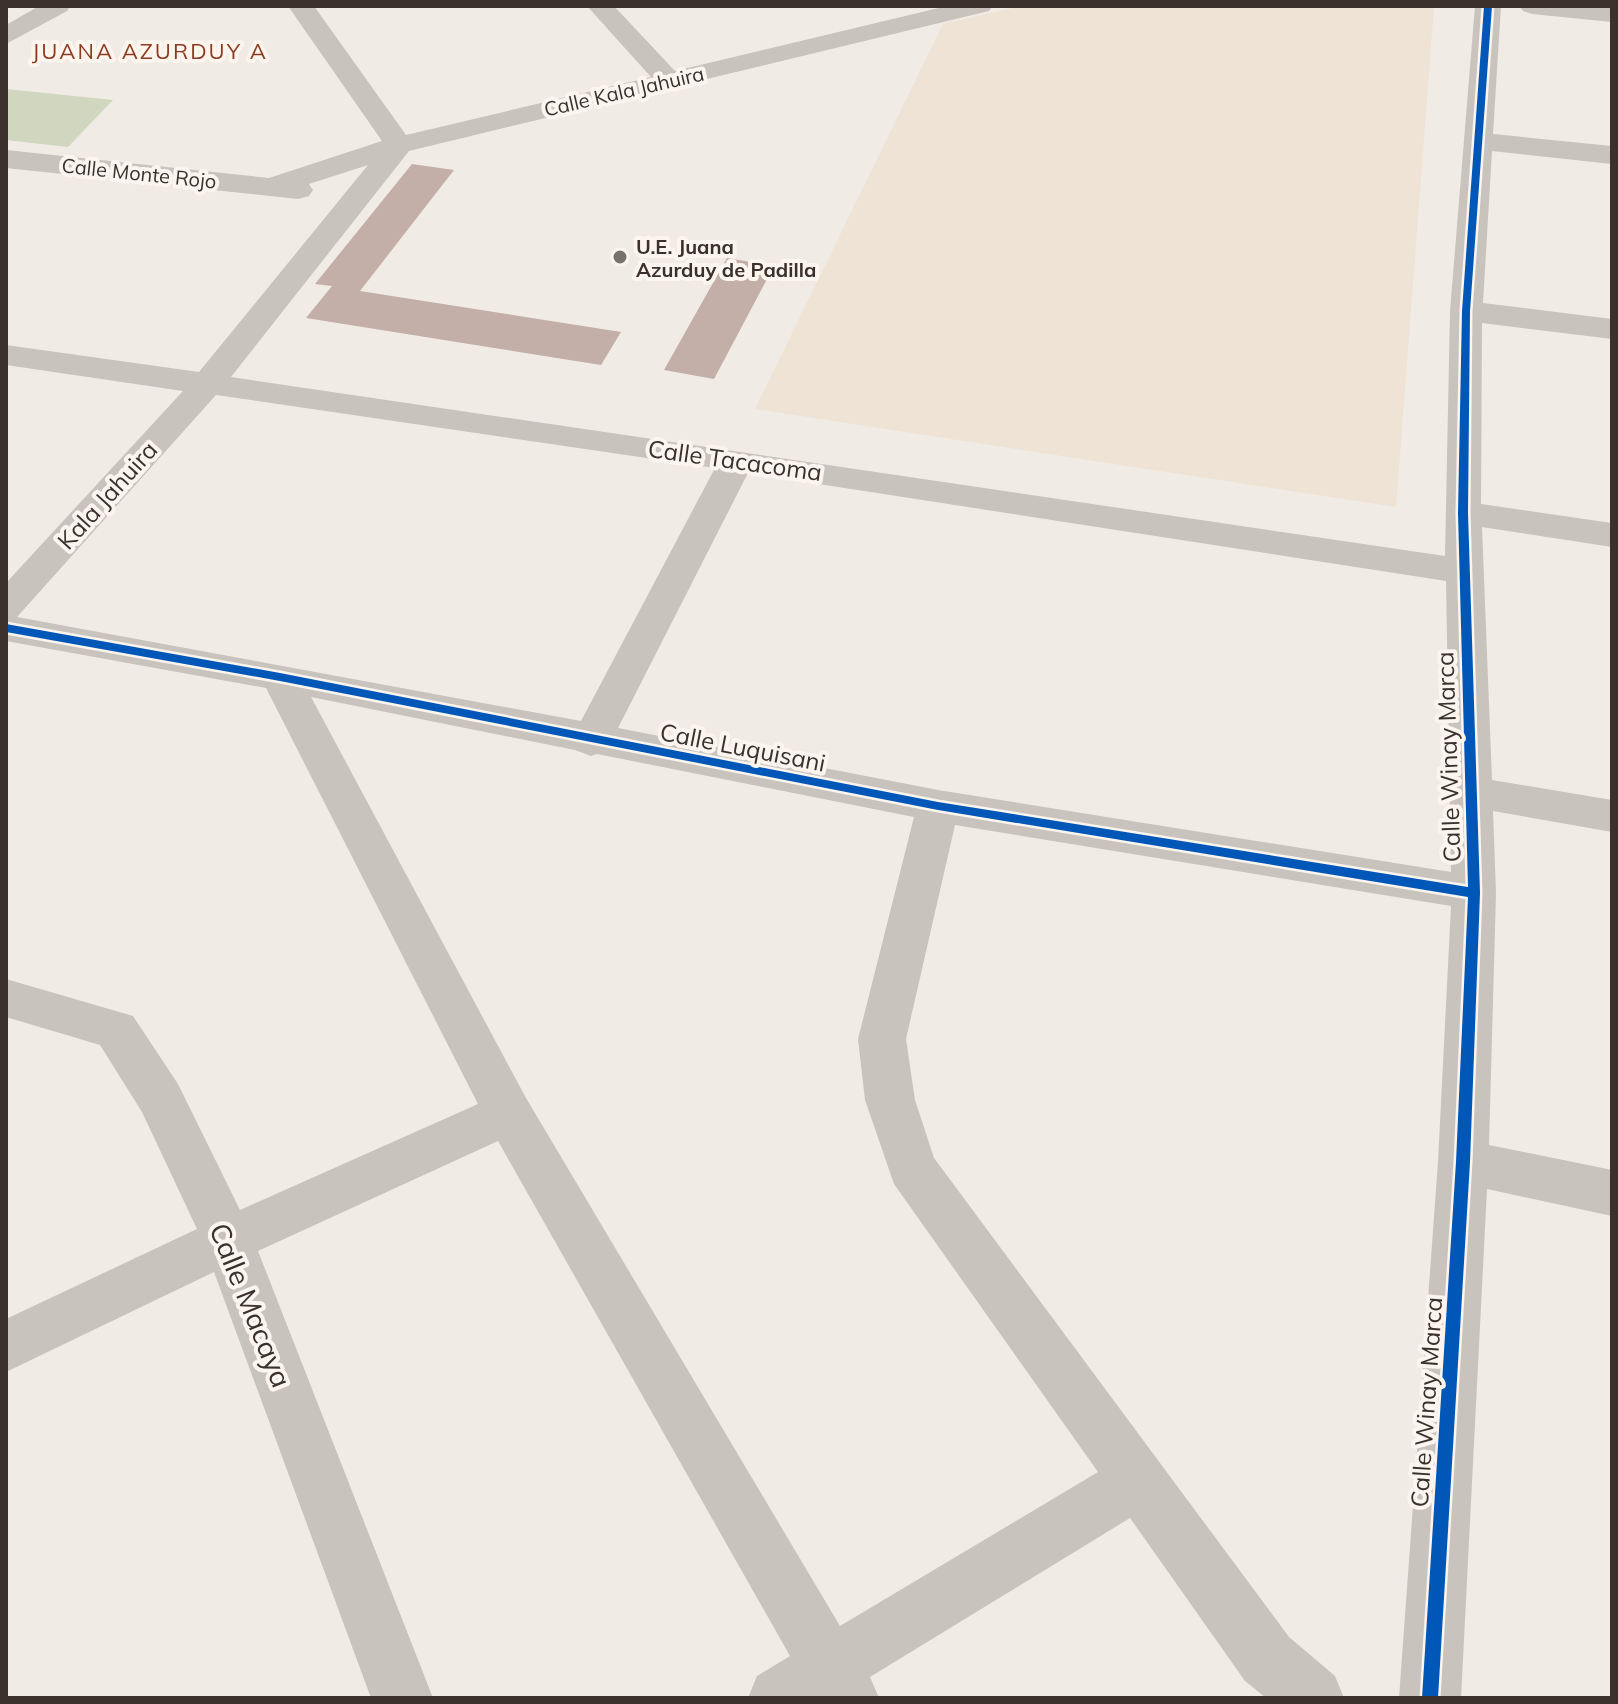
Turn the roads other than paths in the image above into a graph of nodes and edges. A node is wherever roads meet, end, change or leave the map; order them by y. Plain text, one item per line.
1 (58, 6) edge
2 (301, 6) edge
3 (600, 6) edge
4 (980, 6) edge
5 (1488, 6) edge
6 (1532, 6) edge
7 (927, 11) edge
8 (1612, 14) edge
9 (6, 36) edge
10 (669, 80) junction
11 (1480, 141) junction
12 (399, 145) junction
13 (1612, 155) edge
14 (6, 159) edge
15 (271, 187) junction
16 (359, 198) junction
17 (1466, 311) junction
18 (1612, 329) edge
19 (6, 355) edge
20 (209, 382) junction
21 (737, 460) junction
22 (1463, 513) junction
23 (1612, 535) edge
24 (1464, 571) junction
25 (6, 607) edge
26 (6, 628) edge
27 (280, 677) junction
28 (591, 741) junction
29 (1471, 792) junction
30 (938, 806) junction
31 (1612, 816) edge
32 (1474, 893) junction
33 (6, 998) edge
34 (508, 1113) junction
35 (1463, 1162) junction
36 (1612, 1193) edge
37 (228, 1240) junction
38 (6, 1346) edge
39 (1136, 1482) junction
40 (839, 1683) edge
41 (402, 1698) edge
42 (779, 1698) edge
43 (1313, 1698) edge
44 (1430, 1698) edge

1 - 9 street
2 - 12 street
3 - 10 street
4 - 7 street, Calle Kala Jahuira
5 - 11 street, Calle Winay Marca
6 - 8 street
7 - 10 street, Calle Kala Jahuira
10 - 12 street, Calle Kala Jahuira
11 - 13 street
11 - 17 street, Calle Winay Marca
12 - 15 street, Calle Kala Jahuira
12 - 16 street, Kala Jahuira
14 - 15 street, Calle Monte Rojo
15 - 16 street, Calle Monte Rojo
16 - 20 street, Kala Jahuira
17 - 18 street
17 - 22 street, Calle Winay Marca
19 - 20 street, Calle Tacacoma
20 - 21 street, Calle Tacacoma
20 - 25 street, Kala Jahuira
21 - 24 street, Calle Tacacoma
21 - 28 street
22 - 23 street
22 - 24 street, Calle Winay Marca
24 - 29 street, Calle Winay Marca
26 - 27 street, Calle Luquisani
27 - 28 street, Calle Luquisani
27 - 34 street
28 - 30 street, Calle Luquisani
29 - 31 street
29 - 32 street, Calle Winay Marca
30 - 32 street, Calle Luquisani
30 - 39 street
32 - 35 street, Calle Winay Marca
33 - 37 street, Calle Macaya
34 - 37 street
34 - 40 street
35 - 36 street
35 - 44 street, Calle Winay Marca
37 - 38 street
37 - 41 street, Calle Macaya
39 - 40 street
39 - 43 street
40 - 42 street

